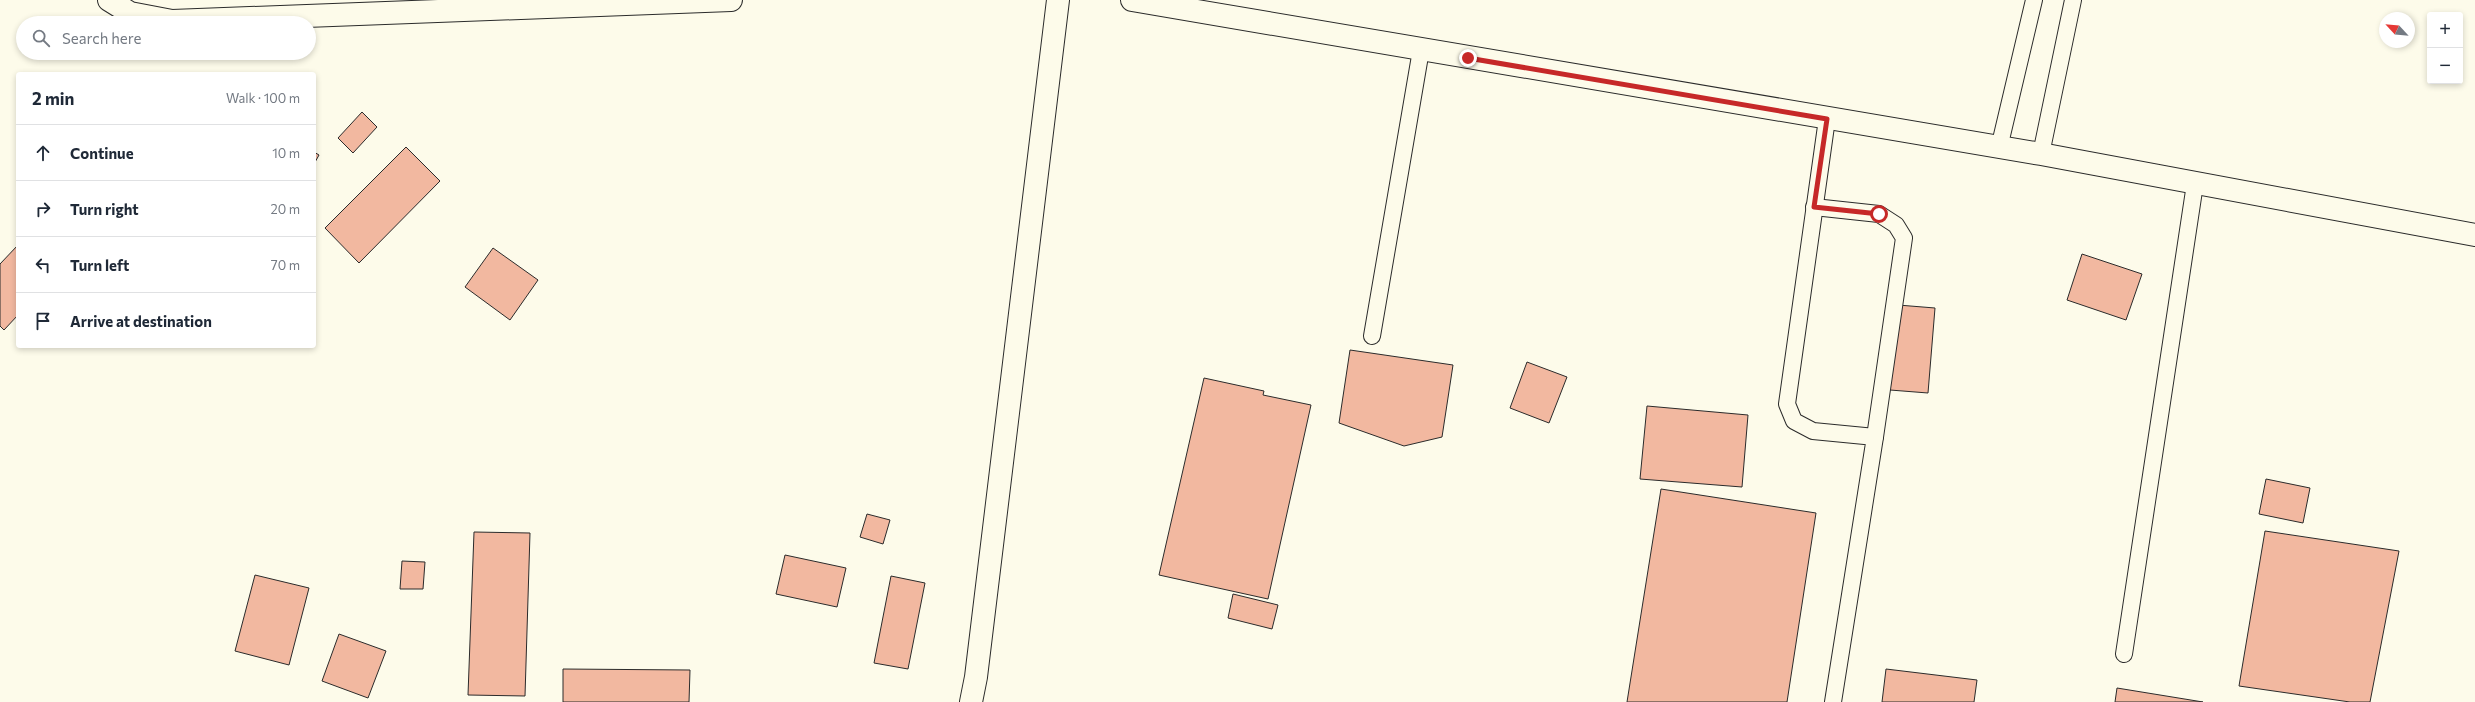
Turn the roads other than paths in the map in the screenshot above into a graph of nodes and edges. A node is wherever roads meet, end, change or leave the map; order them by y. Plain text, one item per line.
1 (109, 0) edge
2 (731, 0) edge
3 (1058, 0) edge
4 (1132, 0) edge
5 (2034, 0) edge
6 (2073, 0) edge
7 (146, 16) edge
8 (305, 16) edge
9 (1421, 50) junction
10 (1827, 119) junction
11 (1999, 148) junction
12 (2041, 154) junction
13 (2195, 184) junction
14 (1814, 207) junction
15 (2475, 235) edge
16 (1372, 336) dead end
17 (1875, 437) junction
18 (2124, 654) dead end
19 (971, 702) edge
20 (1833, 702) edge

1 - 7 street
2 - 8 street
3 - 19 street
4 - 9 street
5 - 11 lane
6 - 12 lane
9 - 10 street
9 - 16 lane
10 - 11 street
10 - 14 lane
11 - 12 street
12 - 13 street
13 - 15 street
13 - 18 lane
14 - 17 lane
14 - 17 lane
17 - 20 lane

